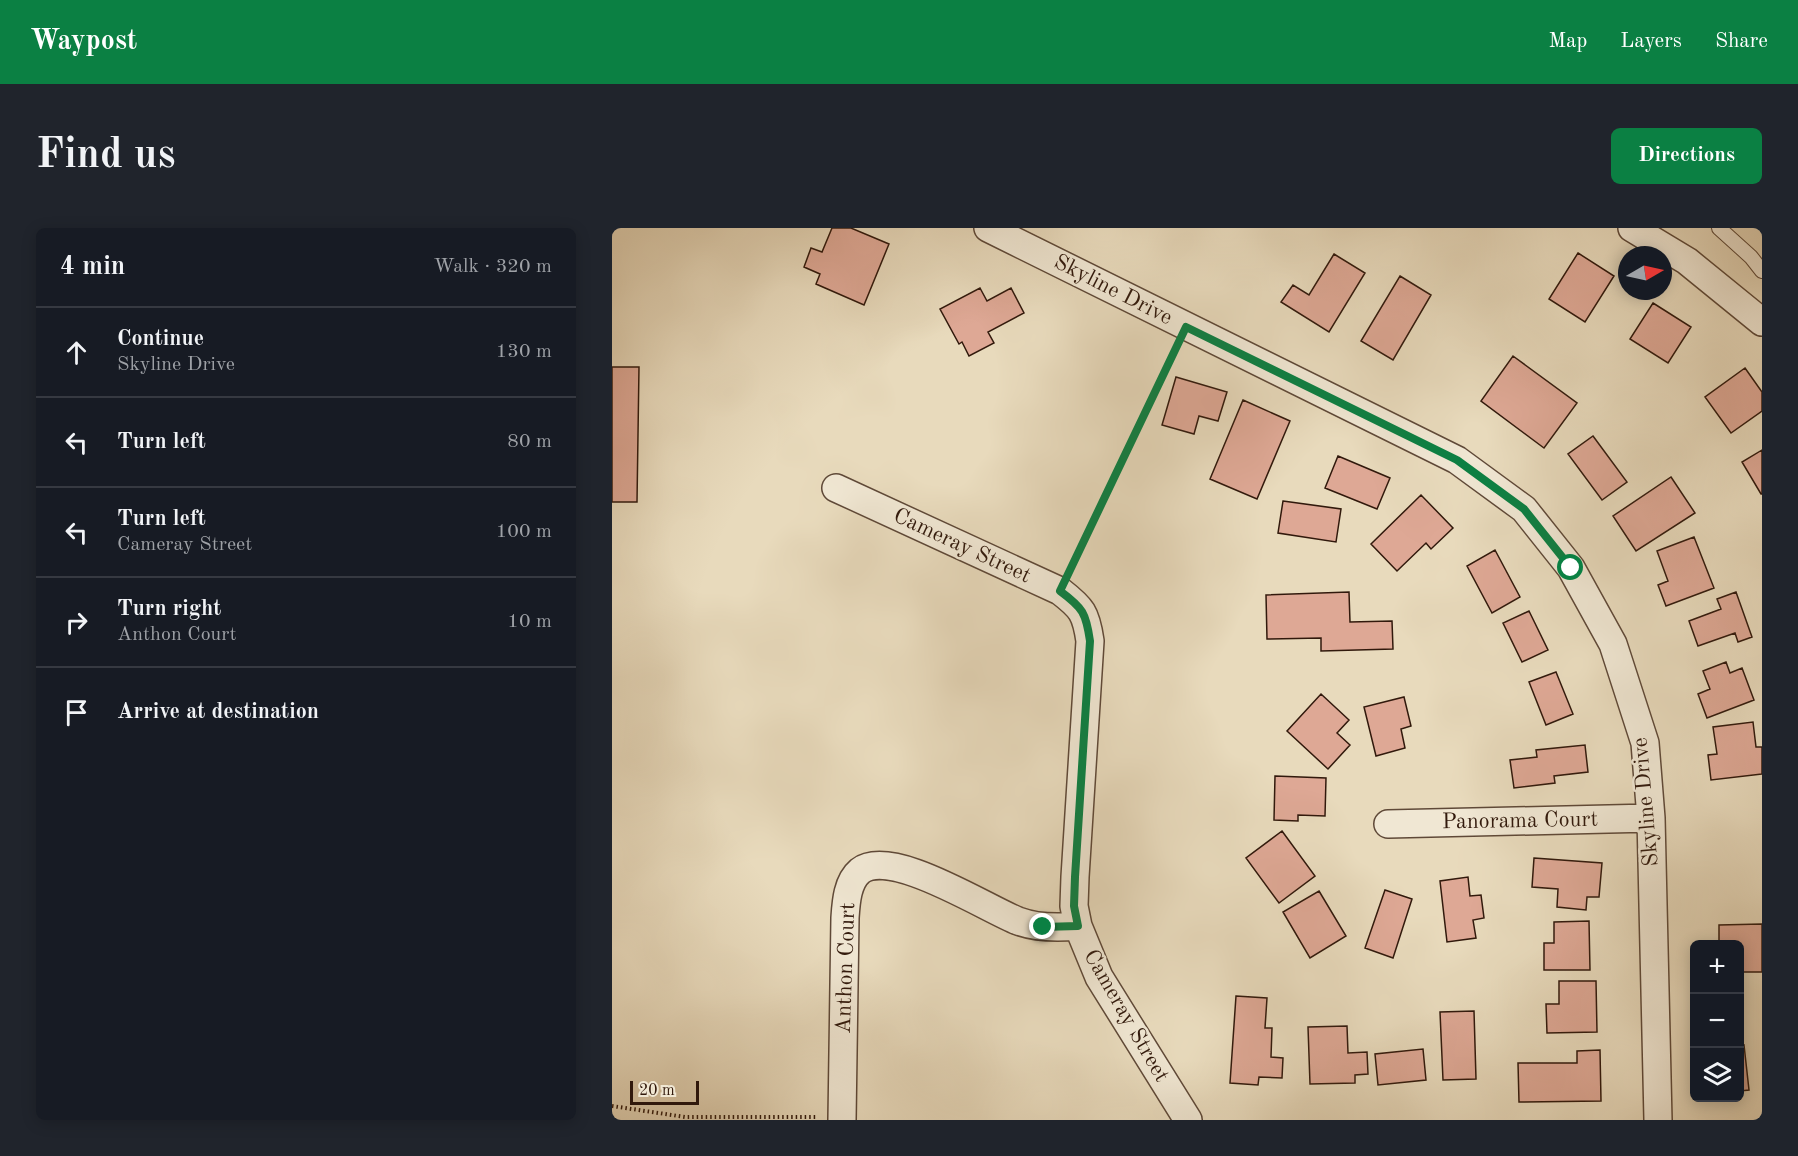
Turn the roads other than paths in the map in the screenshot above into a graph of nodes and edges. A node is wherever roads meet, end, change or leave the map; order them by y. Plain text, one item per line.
1 (988, 228) edge
2 (1632, 228) edge
3 (1719, 228) edge
4 (1762, 271) edge
5 (1762, 322) edge
6 (836, 488) dead end
7 (1651, 818) junction
8 (1389, 824) dead end
9 (1078, 926) junction
10 (842, 1117) edge
11 (1188, 1120) edge
12 (1658, 1120) edge

1 - 7 street, Skyline Drive
2 - 5 street
3 - 4 lane
6 - 9 street, Cameray Street
7 - 8 street, Panorama Court
7 - 12 street, Skyline Drive
9 - 10 street, Anthon Court
9 - 11 street, Cameray Street

